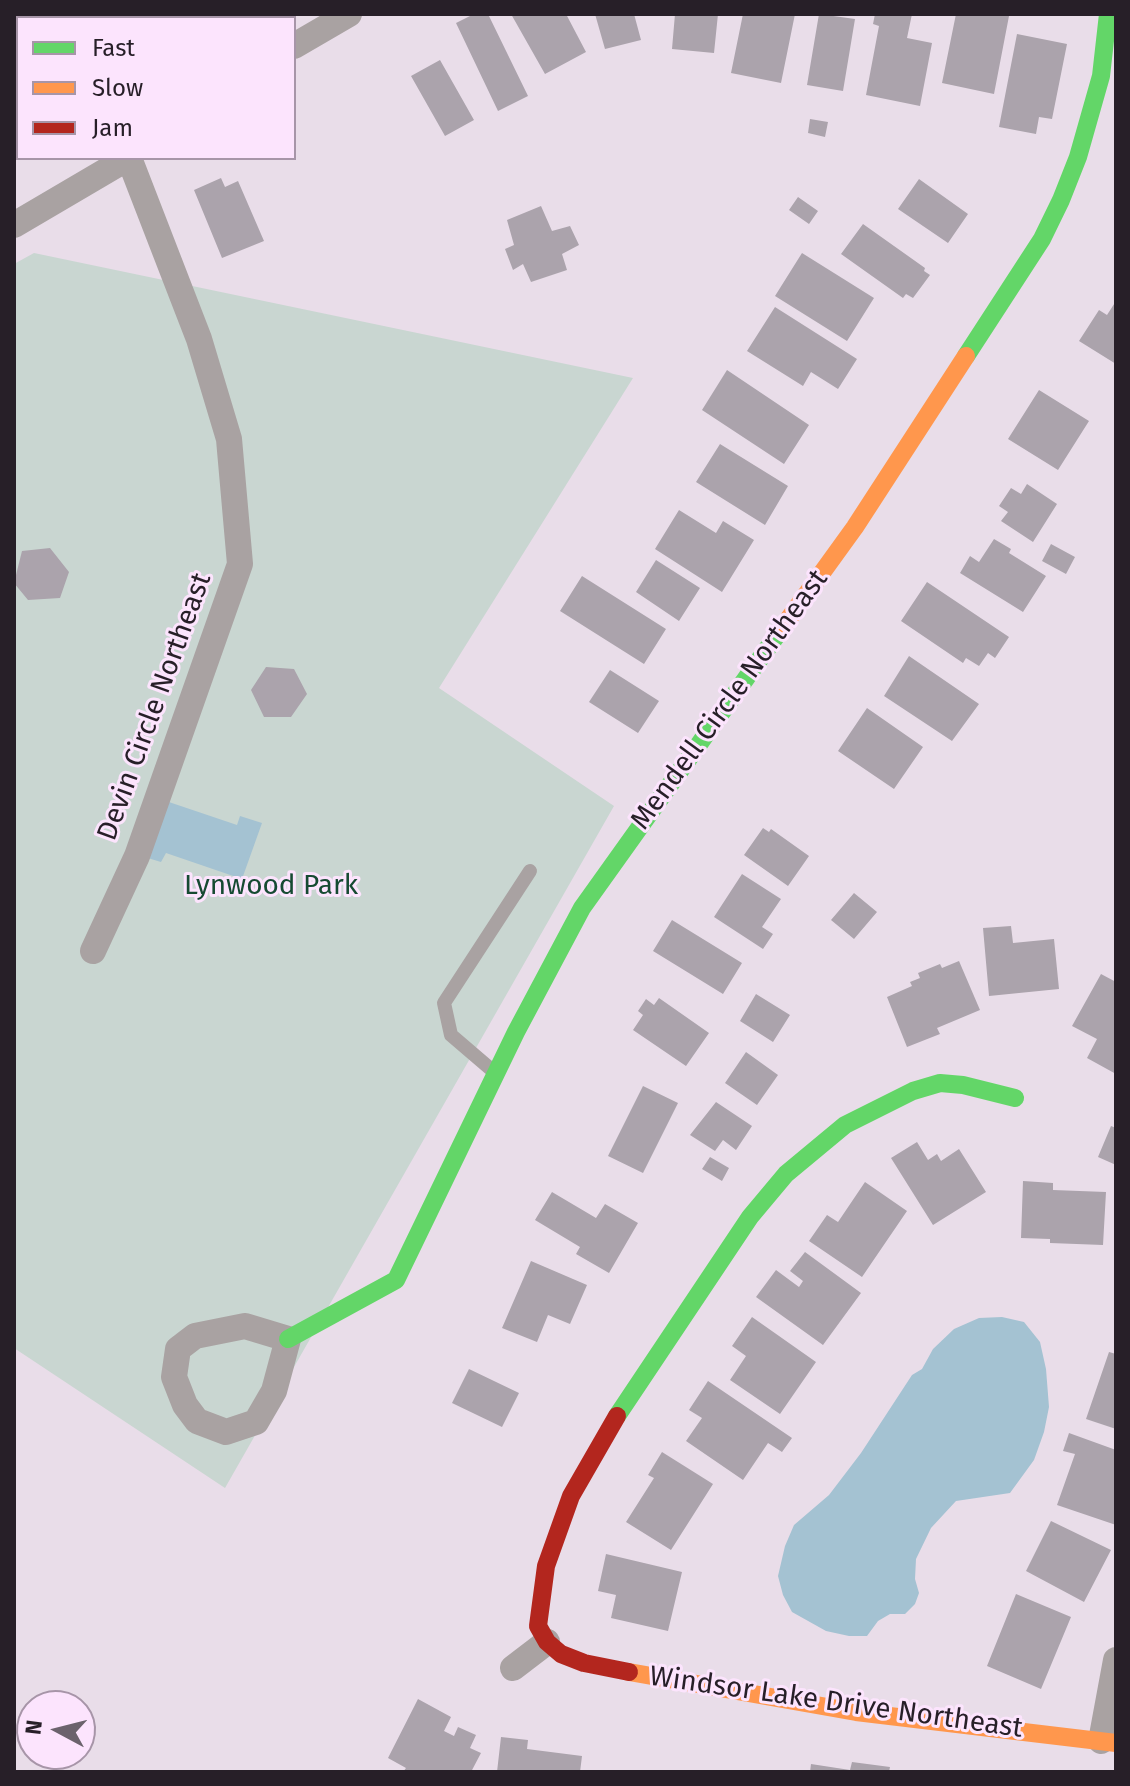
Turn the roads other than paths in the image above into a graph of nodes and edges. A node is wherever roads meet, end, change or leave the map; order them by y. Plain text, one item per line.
1 (349, 14) edge
2 (1108, 14) edge
3 (296, 45) edge
4 (126, 160) edge
5 (130, 160) edge
6 (14, 225) edge
7 (530, 871) dead end
8 (93, 951) dead end
9 (496, 1074) junction
10 (1015, 1098) dead end
11 (288, 1339) junction
12 (547, 1642) junction
13 (1116, 1660) edge
14 (513, 1668) dead end
15 (1108, 1742) edge

1 - 3 street
2 - 9 street, Mendell Circle Northeast
4 - 6 street
5 - 8 street, Devin Circle Northeast
7 - 9 lane
9 - 11 street, Mendell Circle Northeast
10 - 12 street
11 - 11 street
12 - 14 street
12 - 15 street, Windsor Lake Drive Northeast
13 - 15 street

